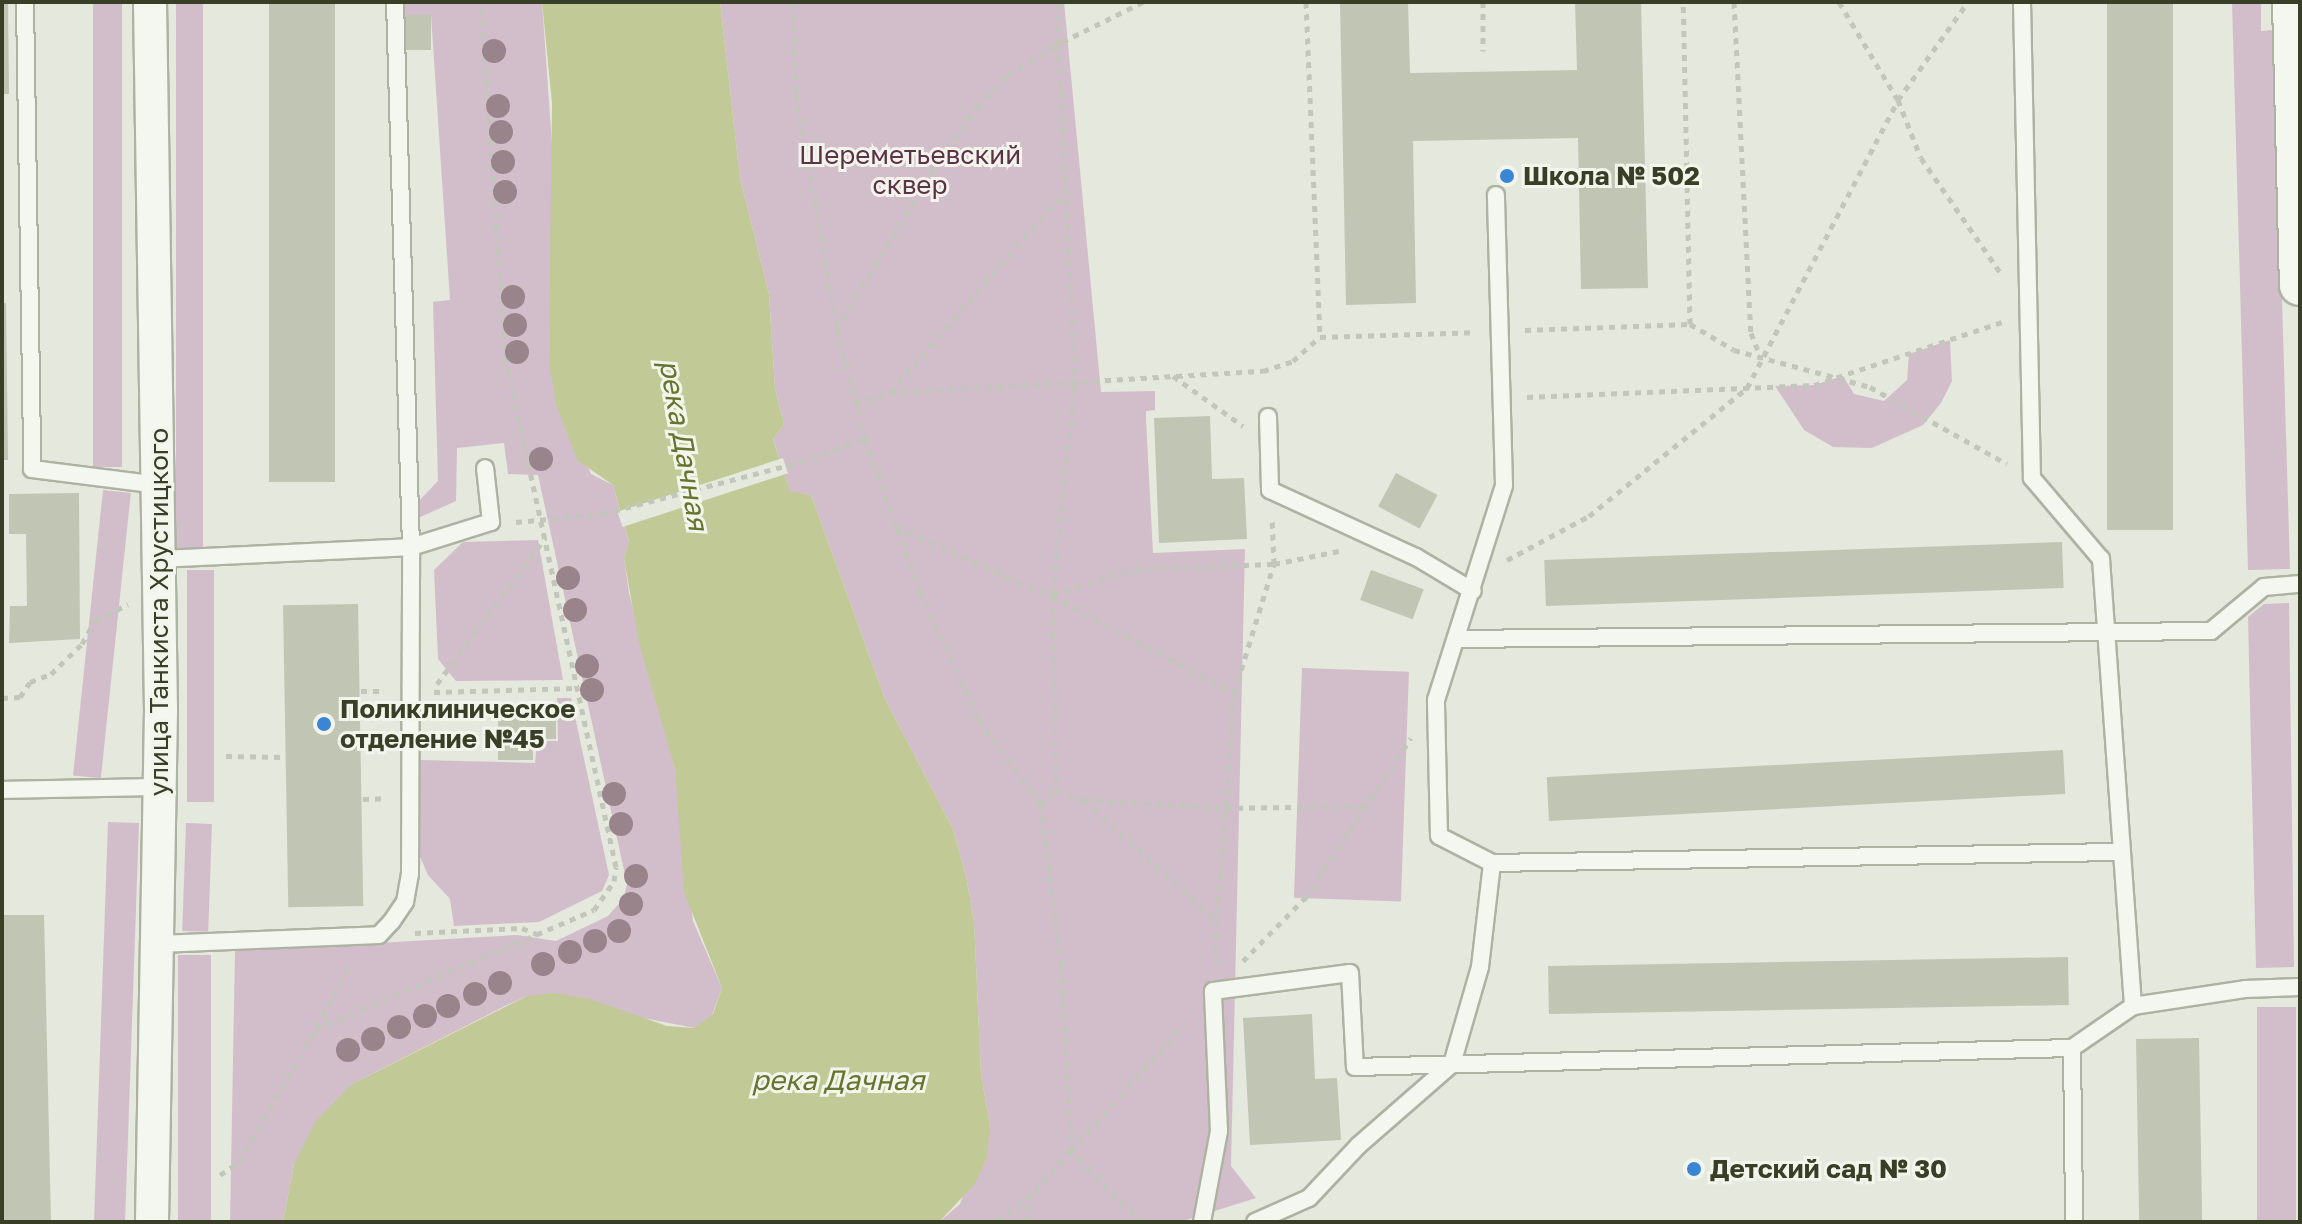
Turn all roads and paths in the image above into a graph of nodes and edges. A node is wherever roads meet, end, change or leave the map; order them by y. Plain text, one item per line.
1 (25, 2) edge
2 (150, 2) edge
3 (395, 2) edge
4 (481, 2) edge
5 (793, 2) edge
6 (1059, 2) edge
7 (1143, 2) edge
8 (1306, 2) edge
9 (1483, 2) edge
10 (1683, 2) edge
11 (1734, 2) edge
12 (1839, 2) edge
13 (1968, 2) edge
14 (2022, 2) edge
15 (2293, 2) edge
16 (1058, 44) junction
17 (1483, 51) dead end
18 (1898, 100) junction
19 (1062, 193) junction
20 (1496, 195) dead end
21 (2300, 285) edge
22 (2029, 313) junction
23 (1690, 324) junction
24 (837, 329) junction
25 (1498, 331) junction
26 (1320, 337) junction
27 (1761, 356) junction
28 (1172, 375) junction
29 (1843, 376) junction
30 (1075, 385) junction
31 (1747, 388) junction
32 (889, 393) junction
33 (1502, 398) junction
34 (855, 403) junction
35 (1268, 417) dead end
36 (865, 439) junction
37 (1270, 445) junction
38 (485, 468) dead end
39 (2032, 478) junction
40 (159, 485) junction
41 (1270, 490) junction
42 (491, 522) junction
43 (541, 522) junction
44 (896, 527) junction
45 (545, 538) junction
46 (1383, 543) junction
47 (411, 547) junction
48 (1274, 564) junction
49 (160, 570) junction
50 (2300, 584) edge
51 (1474, 585) junction
52 (1052, 596) junction
53 (2106, 635) junction
54 (1458, 639) junction
55 (576, 688) junction
56 (1234, 693) junction
57 (2, 698) edge
58 (1436, 700) junction
59 (226, 756) dead end
60 (286, 757) dead end
61 (161, 787) junction
62 (2, 790) edge
63 (1056, 790) junction
64 (1084, 800) junction
65 (1041, 805) junction
66 (1366, 806) junction
67 (1225, 808) junction
68 (2119, 852) junction
69 (1492, 863) junction
70 (1216, 921) junction
71 (454, 931) dead end
72 (365, 936) junction
73 (540, 936) junction
74 (158, 944) junction
75 (2300, 987) edge
76 (1213, 991) junction
77 (2133, 1006) junction
78 (316, 1029) junction
79 (2072, 1048) junction
80 (1452, 1064) junction
81 (1071, 1151) junction
82 (220, 1175) dead end
83 (1031, 1195) junction
84 (152, 1222) edge
85 (996, 1222) edge
86 (1026, 1222) edge
87 (1142, 1222) edge
88 (1202, 1222) edge
89 (1255, 1222) edge
90 (2074, 1222) edge

1 - 40 lane
2 - 40 street, улица Танкиста Хрустицкого
3 - 47 lane
4 - 43 path
5 - 24 path
6 - 16 path
7 - 16 path
8 - 26 path
9 - 17 path
10 - 23 path
11 - 27 path
12 - 18 path
13 - 18 path
14 - 22 lane
15 - 21 street
16 - 19 path
16 - 24 path
18 - 22 path
18 - 27 path
19 - 30 path
19 - 32 path
20 - 25 lane
22 - 29 path
22 - 39 lane
23 - 25 path
23 - 27 path
24 - 34 path
25 - 26 path
25 - 33 lane
26 - 28 path
27 - 29 path
27 - 31 path
28 - 30 path
28 - 37 path
29 - 31 path
29 - 39 path
30 - 32 path
30 - 52 path
31 - 33 path
31 - 51 path
32 - 34 path
33 - 51 lane
34 - 36 path
35 - 37 lane
36 - 43 path
36 - 44 path
37 - 41 lane
38 - 42 lane
39 - 53 lane
40 - 49 street, улица Танкиста Хрустицкого
41 - 46 lane
41 - 48 path
42 - 43 path
42 - 47 lane
43 - 45 path
44 - 52 path
44 - 65 path
45 - 55 path
45 - 55 path
46 - 48 path
46 - 51 lane
47 - 49 lane
47 - 72 lane
48 - 52 path
48 - 56 path
49 - 57 path
49 - 61 street, улица Танкиста Хрустицкого
50 - 53 lane
51 - 54 lane
52 - 56 path
52 - 63 path
53 - 54 lane
53 - 68 lane
54 - 58 lane
55 - 73 path
56 - 67 path
58 - 66 path
58 - 69 lane
59 - 60 path
61 - 62 lane
61 - 74 street, улица Танкиста Хрустицкого
63 - 64 path
63 - 65 path
64 - 67 path
64 - 70 path
65 - 81 path
66 - 67 path
66 - 76 path
67 - 70 path
68 - 69 lane
68 - 77 lane
69 - 80 lane
70 - 76 path
71 - 73 path
72 - 74 lane
72 - 78 path
73 - 78 path
74 - 84 street, улица Танкиста Хрустицкого
75 - 77 lane
76 - 80 lane
76 - 81 path
76 - 88 lane
77 - 79 lane
78 - 82 path
79 - 80 lane
79 - 90 lane
80 - 89 lane
81 - 83 path
81 - 87 path
83 - 85 path
83 - 86 path

